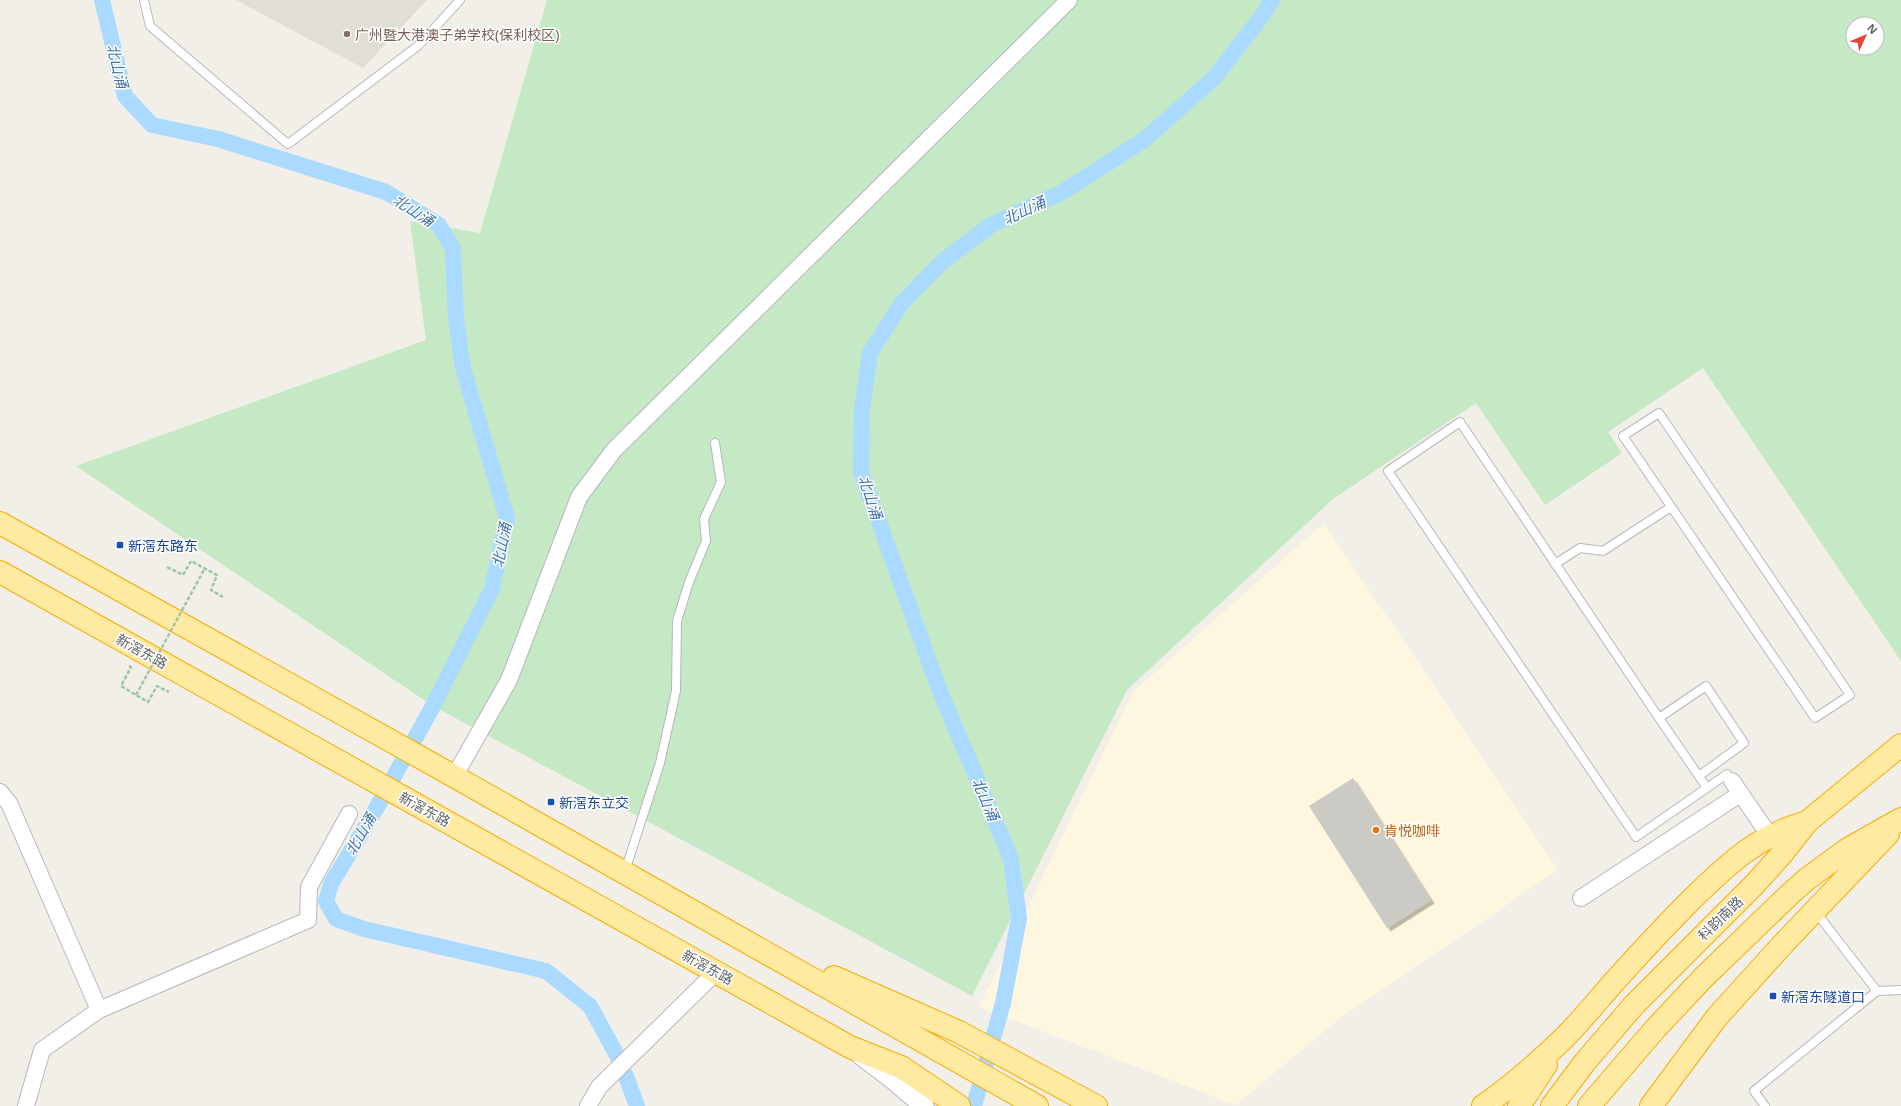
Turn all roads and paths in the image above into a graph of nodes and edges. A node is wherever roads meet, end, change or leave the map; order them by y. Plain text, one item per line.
1 (144, 0) edge
2 (460, 0) edge
3 (1069, 0) edge
4 (715, 443) dead end
5 (1671, 508) junction
6 (0, 523) edge
7 (1555, 564) junction
8 (167, 567) dead end
9 (205, 568) junction
10 (0, 572) edge
11 (222, 597) dead end
12 (126, 664) dead end
13 (170, 692) dead end
14 (136, 695) junction
15 (1659, 718) junction
16 (1901, 745) edge
17 (1719, 762) junction
18 (1699, 776) junction
19 (454, 777) junction
20 (1733, 783) junction
21 (1707, 788) junction
22 (0, 792) edge
23 (350, 814) dead end
24 (1900, 820) edge
25 (1807, 822) junction
26 (1769, 836) junction
27 (624, 873) junction
28 (1581, 898) dead end
29 (1815, 911) junction
30 (700, 916) junction
31 (716, 972) junction
32 (1901, 990) edge
33 (1877, 991) junction
34 (99, 1010) junction
35 (1565, 1037) junction
36 (850, 1047) junction
37 (1669, 1082) junction
38 (953, 1102) edge
39 (26, 1106) edge
40 (588, 1106) edge
41 (924, 1106) edge
42 (1037, 1106) edge
43 (1096, 1106) edge
44 (1483, 1106) edge
45 (1519, 1106) edge
46 (1552, 1106) edge
47 (1589, 1106) edge
48 (1651, 1106) edge
49 (1656, 1106) edge
50 (1765, 1106) edge

1 - 2 lane
3 - 19 street
4 - 27 lane
5 - 5 lane
5 - 7 lane
6 - 19 highway
7 - 15 lane
7 - 21 lane
8 - 9 path
9 - 11 path
9 - 14 path, bridge
10 - 31 highway, 新滘东路
12 - 14 path
13 - 14 path
15 - 17 lane
15 - 18 lane
16 - 25 highway, 科韵南路
17 - 18 lane
17 - 20 lane
18 - 21 lane
19 - 27 highway
20 - 21 lane
20 - 26 street
20 - 28 street
22 - 34 street
23 - 34 street
24 - 29 highway
24 - 47 highway
25 - 26 highway
25 - 46 highway, 科韵南路
26 - 35 highway
27 - 30 highway
29 - 33 lane
29 - 37 highway
30 - 42 highway
30 - 43 highway
31 - 36 highway, 新滘东路
31 - 40 street
32 - 33 lane
33 - 50 lane
34 - 39 street
35 - 44 highway
35 - 45 highway
36 - 38 highway, 新滘东路
36 - 41 street
37 - 48 highway
37 - 49 highway

